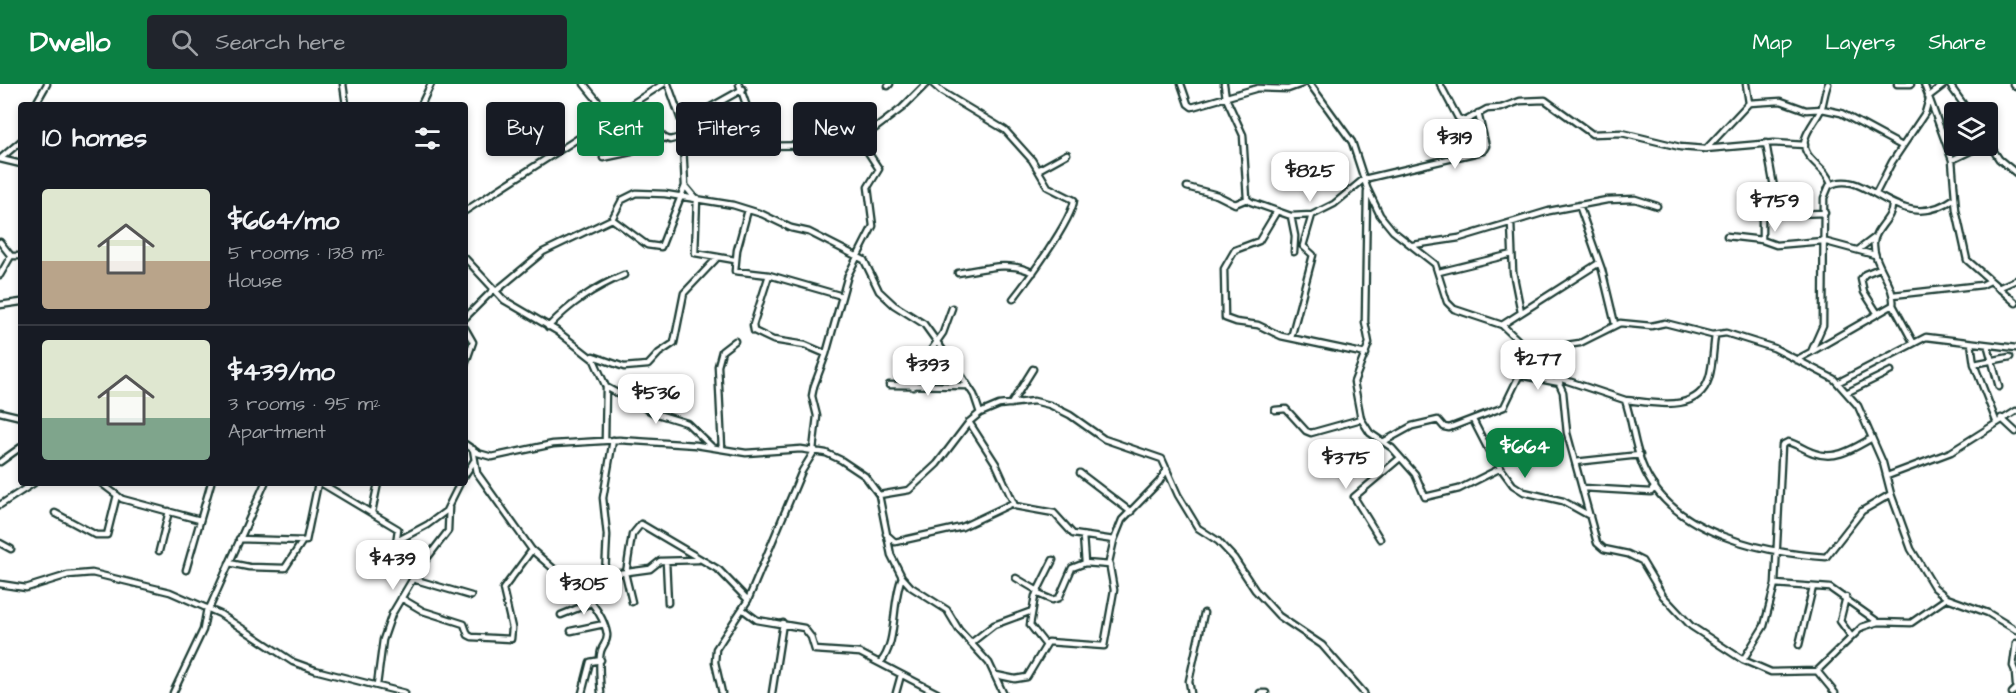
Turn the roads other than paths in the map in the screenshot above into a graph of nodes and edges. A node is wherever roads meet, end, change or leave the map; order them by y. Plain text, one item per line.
1 (47, 84) edge
2 (343, 84) edge
3 (431, 84) edge
4 (584, 84) edge
5 (663, 84) edge
6 (668, 84) edge
7 (926, 84) edge
8 (935, 84) edge
9 (1181, 84) edge
10 (1224, 84) edge
11 (1302, 84) edge
12 (1310, 84) edge
13 (1440, 84) edge
14 (1746, 84) edge
15 (1828, 84) edge
16 (1896, 84) edge
17 (1911, 84) edge
18 (1924, 84) edge
19 (1947, 84) edge
20 (741, 86) edge
21 (1227, 98) junction
22 (1928, 98) junction
23 (37, 102) edge
24 (346, 102) edge
25 (422, 102) edge
26 (599, 102) edge
27 (636, 102) edge
28 (715, 102) edge
29 (746, 102) edge
30 (1961, 102) edge
31 (1749, 103) junction
32 (676, 106) edge
33 (1822, 109) junction
34 (1478, 113) junction
35 (877, 128) edge
36 (664, 138) edge
37 (676, 138) edge
38 (577, 140) edge
39 (1766, 143) junction
40 (18, 144) edge
41 (1805, 145) junction
42 (1902, 146) junction
43 (1705, 149) junction
44 (1067, 154) dead end
45 (612, 156) edge
46 (683, 156) edge
47 (870, 156) edge
48 (1959, 156) edge
49 (1997, 156) edge
50 (603, 158) dead end
51 (1, 159) edge
52 (1952, 159) junction
53 (18, 163) edge
54 (1, 166) edge
55 (1038, 170) junction
56 (2016, 173) edge
57 (1364, 179) junction
58 (1831, 184) junction
59 (685, 186) junction
60 (1187, 187) dead end
61 (1367, 188) junction
62 (1876, 193) junction
63 (681, 196) junction
64 (696, 198) junction
65 (1247, 198) junction
66 (1955, 198) junction
67 (1892, 204) junction
68 (1579, 205) junction
69 (1657, 206) dead end
70 (1899, 207) junction
71 (468, 209) edge
72 (748, 210) junction
73 (1277, 211) junction
74 (1892, 211) junction
75 (1825, 213) junction
76 (1312, 215) junction
77 (1762, 215) junction
78 (1291, 216) junction
79 (612, 219) junction
80 (1511, 223) junction
81 (1727, 236) dead end
82 (1874, 238) junction
83 (1434, 240) junction
84 (1762, 240) junction
85 (1823, 241) junction
86 (0, 242) edge
87 (1413, 245) junction
88 (1858, 250) junction
89 (1423, 251) junction
90 (1294, 252) dead end
91 (1512, 254) junction
92 (1875, 255) junction
93 (11, 256) junction
94 (18, 256) edge
95 (718, 257) junction
96 (856, 258) junction
97 (735, 260) junction
98 (468, 261) edge
99 (1599, 262) junction
100 (1880, 268) junction
101 (1439, 272) junction
102 (958, 273) dead end
103 (1033, 273) junction
104 (0, 275) edge
105 (624, 275) dead end
106 (769, 275) junction
107 (2016, 280) edge
108 (1990, 281) junction
109 (1998, 288) junction
110 (495, 290) junction
111 (1893, 295) junction
112 (842, 296) junction
113 (1013, 299) dead end
114 (18, 302) edge
115 (2016, 303) edge
116 (0, 305) edge
117 (1893, 305) junction
118 (952, 308) dead end
119 (1521, 312) junction
120 (1878, 314) junction
121 (468, 315) edge
122 (1615, 324) junction
123 (1502, 325) junction
124 (548, 327) junction
125 (468, 333) edge
126 (1715, 336) junction
127 (1291, 338) junction
128 (735, 341) dead end
129 (935, 342) junction
130 (1913, 342) junction
131 (1971, 343) junction
132 (1988, 347) junction
133 (2016, 348) edge
134 (1532, 349) junction
135 (1539, 350) junction
136 (1810, 352) junction
137 (826, 354) junction
138 (1366, 354) junction
139 (591, 355) junction
140 (468, 356) edge
141 (2010, 357) dead end
142 (1796, 360) junction
143 (1991, 361) junction
144 (1974, 364) junction
145 (1033, 369) dead end
146 (1891, 371) dead end
147 (1519, 375) junction
148 (1560, 381) junction
149 (1839, 382) junction
150 (889, 385) dead end
151 (968, 386) junction
152 (606, 387) junction
153 (913, 387) junction
154 (1999, 387) dead end
155 (1848, 392) junction
156 (1625, 400) junction
157 (1011, 404) junction
158 (1275, 410) dead end
159 (2016, 411) edge
160 (0, 412) edge
161 (980, 413) junction
162 (18, 416) edge
163 (1361, 419) junction
164 (1473, 420) junction
165 (1999, 420) junction
166 (969, 422) junction
167 (2016, 432) edge
168 (1872, 438) junction
169 (604, 440) junction
170 (613, 440) junction
171 (1383, 442) junction
172 (468, 446) edge
173 (714, 448) junction
174 (18, 449) edge
175 (473, 449) junction
176 (722, 449) junction
177 (814, 450) junction
178 (1640, 455) junction
179 (1400, 458) junction
180 (474, 461) junction
181 (0, 462) edge
182 (1575, 462) junction
183 (1501, 468) junction
184 (1167, 469) junction
185 (468, 470) edge
186 (1080, 473) dead end
187 (1887, 476) junction
188 (29, 486) edge
189 (105, 486) edge
190 (210, 486) edge
191 (262, 486) edge
192 (319, 486) edge
193 (333, 486) edge
194 (377, 486) edge
195 (459, 486) edge
196 (1655, 486) junction
197 (1582, 488) junction
198 (1891, 494) junction
199 (117, 495) junction
200 (879, 495) junction
201 (1013, 503) junction
202 (0, 505) edge
203 (449, 507) junction
204 (169, 511) junction
205 (372, 512) junction
206 (1131, 512) junction
207 (56, 513) dead end
208 (1590, 516) junction
209 (200, 520) junction
210 (886, 533) junction
211 (1083, 536) junction
212 (239, 539) junction
213 (1380, 539) dead end
214 (1114, 540) junction
215 (397, 541) junction
216 (302, 542) junction
217 (895, 542) junction
218 (0, 543) edge
219 (12, 549) dead end
220 (532, 550) junction
221 (1775, 550) junction
222 (159, 551) dead end
223 (891, 555) junction
224 (698, 560) junction
225 (1053, 560) dead end
226 (666, 561) junction
227 (230, 563) junction
228 (1085, 563) junction
229 (1110, 565) junction
230 (186, 570) dead end
231 (418, 570) junction
232 (625, 573) junction
233 (571, 574) junction
234 (604, 575) junction
235 (902, 577) junction
236 (1016, 578) dead end
237 (413, 579) junction
238 (0, 584) edge
239 (1775, 584) junction
240 (1813, 587) junction
241 (1037, 592) junction
242 (471, 596) dead end
243 (1846, 597) junction
244 (401, 598) junction
245 (1947, 598) junction
246 (748, 600) junction
247 (632, 602) dead end
248 (591, 603) junction
249 (668, 603) dead end
250 (208, 608) junction
251 (742, 609) junction
252 (1032, 611) junction
253 (1204, 613) dead end
254 (561, 615) dead end
255 (1878, 621) junction
256 (604, 624) junction
257 (783, 624) junction
258 (2016, 630) edge
259 (571, 631) dead end
260 (1851, 636) junction
261 (971, 643) junction
262 (2016, 643) edge
263 (1045, 644) junction
264 (1799, 645) dead end
265 (601, 660) junction
266 (1743, 660) junction
267 (879, 663) junction
268 (1817, 671) junction
269 (2015, 673) edge
270 (901, 675) junction
271 (996, 675) junction
272 (377, 685) junction
273 (2016, 687) edge
274 (173, 693) edge
275 (405, 693) edge
276 (582, 693) edge
277 (602, 693) edge
278 (722, 693) edge
279 (772, 693) edge
280 (896, 693) edge
281 (937, 693) edge
282 (1003, 693) edge
283 (1191, 693) edge
284 (1260, 693) edge
285 (1266, 693) edge
286 (1364, 693) edge
287 (1835, 693) edge
288 (2012, 693) edge

1 - 23 street
2 - 24 street
3 - 25 street
4 - 26 street
5 - 27 street
6 - 32 street
7 - 35 street
8 - 55 street
9 - 21 street
10 - 21 street
11 - 21 street
12 - 57 street
13 - 34 street
14 - 31 street
15 - 33 street
16 - 17 street
18 - 22 street
19 - 22 street
19 - 30 street
20 - 28 street
20 - 29 street
21 - 65 street
22 - 42 street
22 - 52 street
31 - 33 street
31 - 43 street
33 - 41 street
33 - 42 street
34 - 43 street
34 - 57 street
36 - 37 street
38 - 71 street
39 - 41 street
39 - 43 street
39 - 77 street
40 - 51 street
41 - 58 street
42 - 62 street
44 - 55 street
45 - 50 street
46 - 59 street
47 - 96 street
48 - 52 street
49 - 56 street
51 - 53 street
51 - 54 street
52 - 66 street
55 - 103 street
57 - 61 street
57 - 76 street
58 - 62 street
58 - 75 street
59 - 63 street
59 - 64 street
60 - 65 street
61 - 87 street
61 - 138 street
62 - 67 street
63 - 64 street
63 - 79 street
63 - 79 street
64 - 72 street
64 - 95 street
65 - 73 street
66 - 70 street
66 - 108 street
67 - 70 street
67 - 74 street
68 - 69 street
68 - 80 street
68 - 99 street
70 - 74 street
72 - 96 street
72 - 97 street
73 - 78 street
73 - 127 street
74 - 82 street
75 - 77 street
75 - 85 street
76 - 78 street
76 - 127 street
77 - 84 street
78 - 90 street
79 - 110 street
80 - 83 street
80 - 91 street
81 - 84 street
82 - 88 street
82 - 92 street
83 - 87 street
83 - 89 street
84 - 85 street
85 - 88 street
85 - 136 street
86 - 93 street
87 - 89 street
88 - 92 street
89 - 101 street
91 - 101 street
91 - 119 street
92 - 100 street
93 - 94 street
93 - 104 street
95 - 97 street
95 - 139 street
96 - 112 street
96 - 129 street
97 - 106 street
98 - 110 street
99 - 119 street
99 - 122 street
100 - 111 street
100 - 120 street
101 - 123 street
102 - 103 street
103 - 113 street
105 - 124 street
106 - 112 street
106 - 137 street
107 - 109 street
108 - 109 street
108 - 111 street
109 - 115 street
110 - 121 street
110 - 124 street
111 - 117 street
112 - 137 street
114 - 116 street
117 - 120 street
117 - 130 street
118 - 129 street
119 - 123 street
120 - 136 street
122 - 126 street
122 - 135 street
123 - 134 street
124 - 139 street
125 - 140 street
126 - 142 street
126 - 156 street
127 - 138 street
128 - 176 street
129 - 151 street
129 - 153 street
130 - 131 street
130 - 149 street
131 - 132 street
131 - 144 street
132 - 133 street
132 - 143 street
134 - 135 street
134 - 147 street
135 - 148 street
136 - 142 street
137 - 177 street
138 - 163 street
139 - 152 street
141 - 143 street
142 - 149 street
143 - 144 street
143 - 154 street
144 - 165 street
145 - 157 street
146 - 155 street
147 - 148 street
147 - 164 street
148 - 156 street
148 - 182 street
149 - 155 street
150 - 153 street
151 - 153 street
151 - 161 street
152 - 169 street
152 - 173 street
155 - 168 street
156 - 178 street
157 - 161 street
157 - 184 street
158 - 163 street
159 - 165 street
160 - 162 street
161 - 166 street
163 - 171 street
164 - 171 street
164 - 183 street
165 - 167 street
165 - 187 street
166 - 200 street
166 - 201 street
168 - 187 street
168 - 221 street
169 - 170 street
169 - 175 street
170 - 173 street
170 - 234 street
171 - 179 street
172 - 175 street
173 - 176 street
174 - 181 street
175 - 180 street
176 - 177 street
177 - 200 street
177 - 246 street
178 - 182 street
178 - 196 street
179 - 183 street
179 - 213 street
180 - 185 street
180 - 220 street
182 - 197 street
183 - 208 street
184 - 206 street
184 - 286 street
186 - 206 street
187 - 198 street
188 - 202 street
189 - 199 street
190 - 209 street
191 - 212 street
192 - 216 street
193 - 205 street
194 - 205 street
195 - 203 street
196 - 197 street
196 - 221 street
197 - 208 street
198 - 221 street
198 - 245 street
199 - 204 street
199 - 207 street
200 - 210 street
201 - 211 street
201 - 217 street
203 - 215 street
203 - 231 street
204 - 209 street
204 - 222 street
205 - 215 street
206 - 214 street
208 - 266 street
209 - 230 street
210 - 217 street
210 - 223 street
211 - 214 street
211 - 228 street
212 - 216 street
212 - 227 street
214 - 229 street
215 - 231 street
216 - 227 street
217 - 223 street
218 - 219 street
220 - 233 street
220 - 244 street
221 - 239 street
223 - 235 street
224 - 226 street
224 - 232 street
224 - 246 street
225 - 241 street
226 - 232 street
226 - 249 street
227 - 250 street
228 - 229 street
228 - 241 street
229 - 263 street
231 - 237 street
232 - 234 street
232 - 247 street
233 - 234 street
233 - 248 street
235 - 261 street
235 - 267 street
236 - 241 street
237 - 242 street
237 - 244 street
238 - 250 street
239 - 240 street
239 - 266 street
240 - 243 street
240 - 264 street
241 - 252 street
243 - 255 street
243 - 260 street
244 - 272 street
245 - 255 street
245 - 258 street
246 - 251 street
248 - 254 street
248 - 256 street
250 - 272 street
250 - 274 street
251 - 257 street
251 - 278 street
252 - 261 street
252 - 263 street
253 - 283 street
255 - 260 street
256 - 259 street
256 - 265 street
257 - 267 street
257 - 279 street
260 - 268 street
261 - 271 street
262 - 269 street
263 - 271 street
265 - 276 street
265 - 277 street
266 - 268 street
267 - 270 street
268 - 287 street
269 - 273 street
270 - 280 street
270 - 281 street
271 - 282 street
272 - 275 street
273 - 288 street
284 - 285 street

